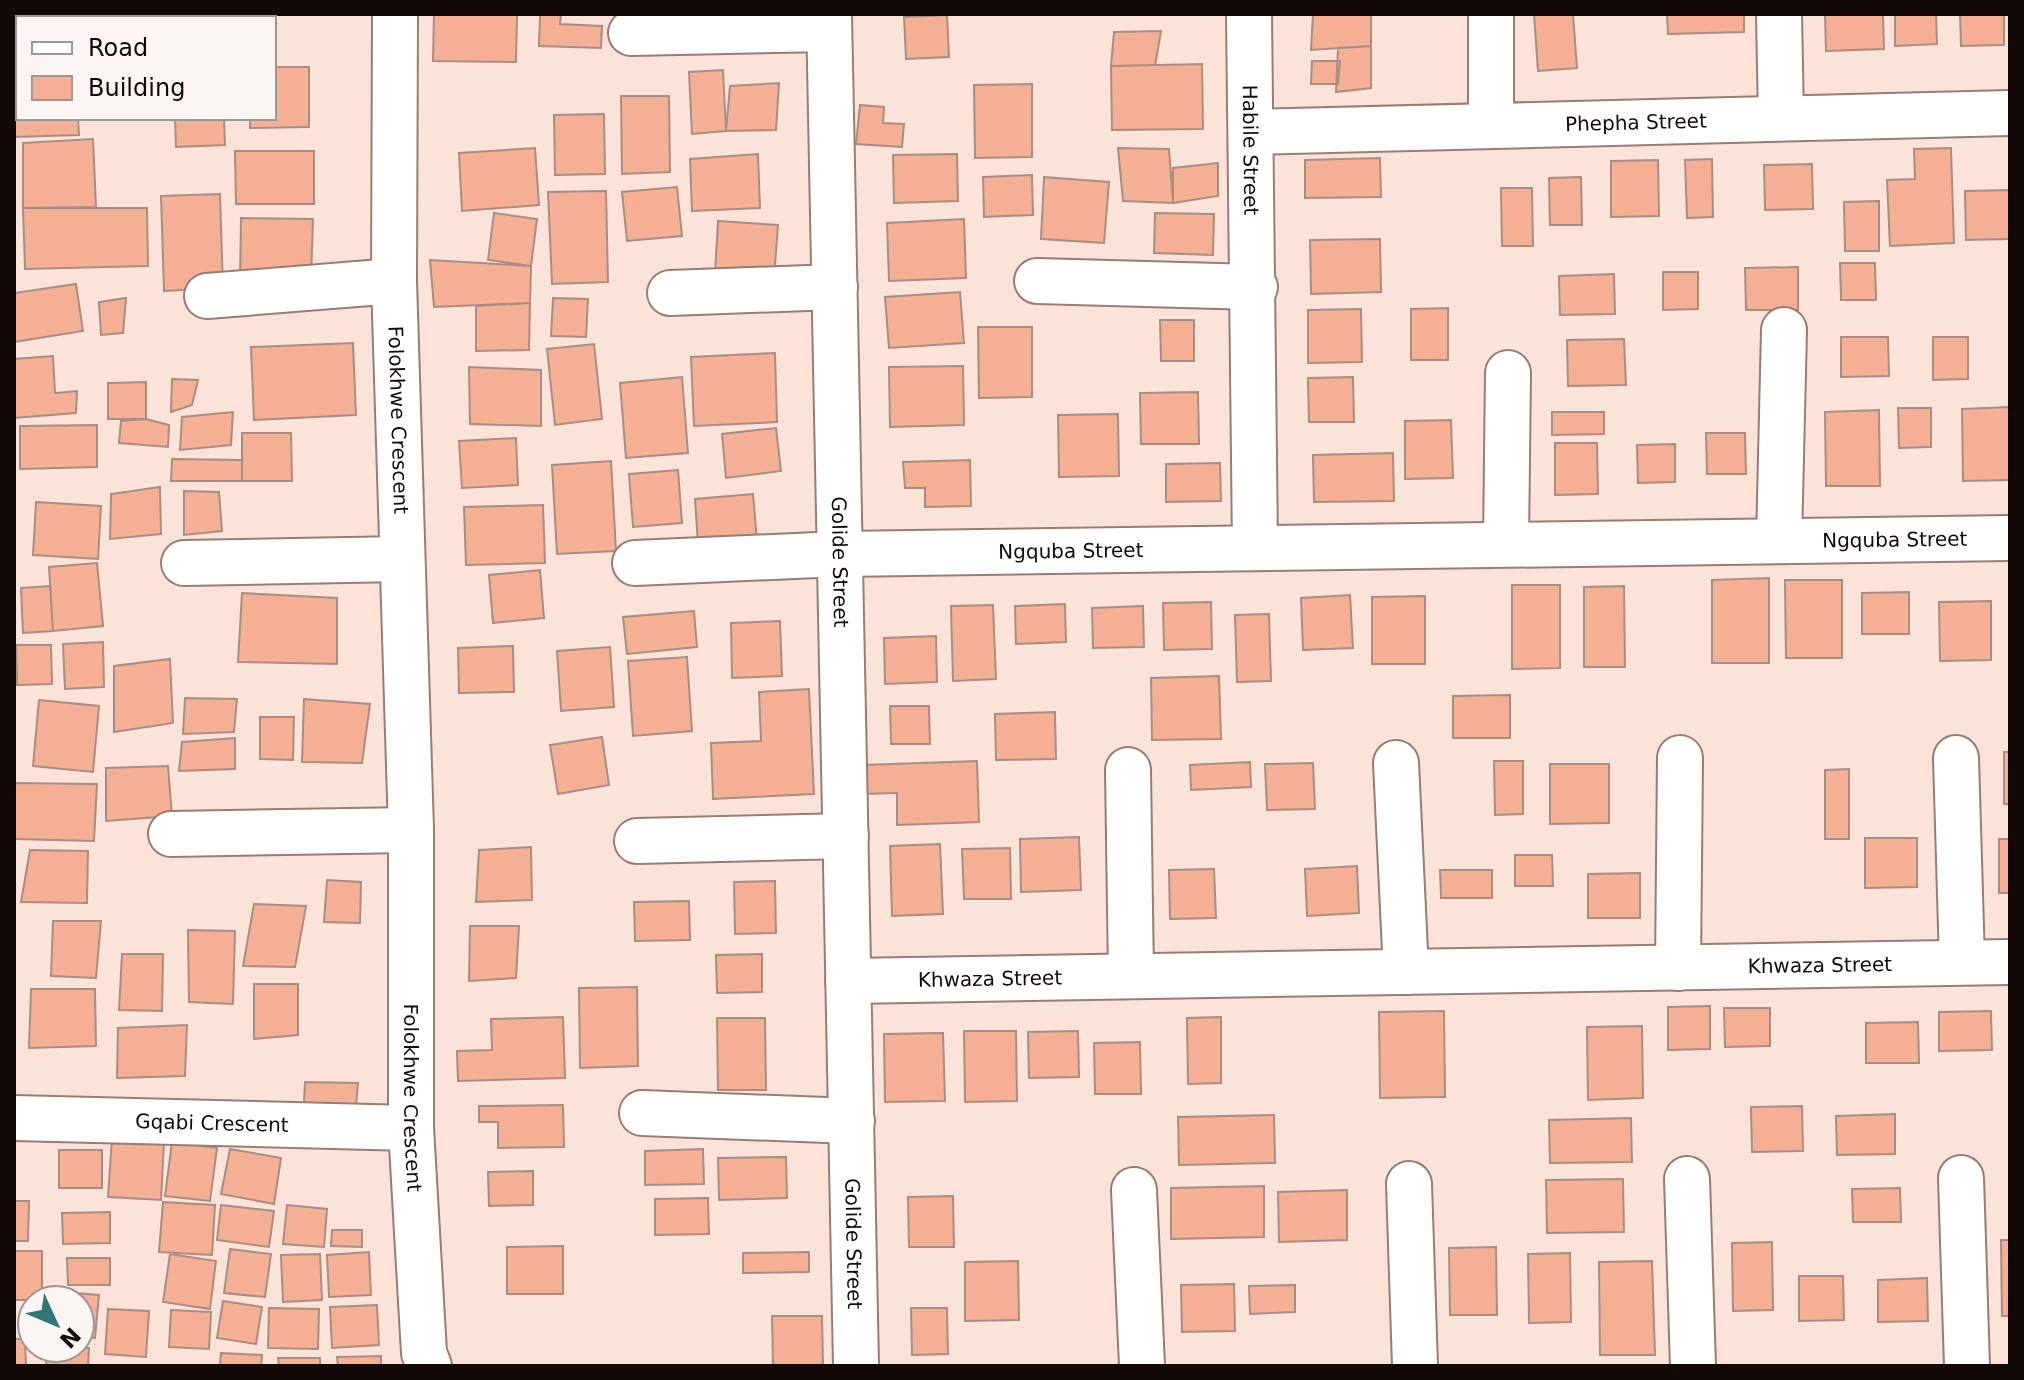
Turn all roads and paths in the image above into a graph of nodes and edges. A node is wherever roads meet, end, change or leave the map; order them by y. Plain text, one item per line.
1 (395, 14) edge
2 (1249, 14) edge
3 (1491, 14) edge
4 (1779, 14) edge
5 (829, 22) edge
6 (631, 33) dead end
7 (2010, 113) edge
8 (1781, 118) junction
9 (1491, 125) junction
10 (1252, 132) junction
11 (394, 281) junction
12 (1037, 281) dead end
13 (835, 287) junction
14 (1255, 287) junction
15 (670, 293) dead end
16 (207, 296) dead end
17 (1784, 330) dead end
18 (1508, 373) dead end
19 (2010, 538) edge
20 (1779, 541) junction
21 (1506, 544) junction
22 (1255, 547) junction
23 (840, 554) junction
24 (401, 559) junction
25 (184, 563) dead end
26 (635, 563) dead end
27 (1680, 758) dead end
28 (1956, 758) dead end
29 (1396, 763) dead end
30 (1128, 770) dead end
31 (411, 830) junction
32 (171, 834) dead end
33 (846, 836) junction
34 (637, 841) dead end
35 (1962, 962) junction
36 (2010, 962) edge
37 (1678, 968) junction
38 (1406, 972) junction
39 (1131, 976) junction
40 (848, 981) junction
41 (642, 1113) dead end
42 (14, 1118) edge
43 (852, 1121) junction
44 (411, 1128) junction
45 (1961, 1178) dead end
46 (1687, 1179) dead end
47 (1409, 1184) dead end
48 (1134, 1190) dead end
49 (429, 1366) edge
50 (856, 1366) edge
51 (1142, 1366) edge
52 (1415, 1366) edge
53 (1693, 1366) edge
54 (1967, 1366) edge

1 - 11 street, Folokhwe Crescent
2 - 10 street, Habile Street
3 - 9 street
4 - 8 street
5 - 6 street, Golide Street
5 - 13 street, Golide Street
7 - 8 street, Phepha Street
8 - 9 street, Phepha Street
9 - 10 street, Phepha Street
10 - 14 street, Habile Street
11 - 16 street
11 - 24 street, Folokhwe Crescent
12 - 14 street
13 - 15 street
13 - 23 street, Golide Street
14 - 22 street, Habile Street
17 - 20 street
18 - 21 street
19 - 20 street, Ngquba Street
20 - 21 street, Ngquba Street
21 - 22 street, Ngquba Street
22 - 23 street, Ngquba Street
23 - 26 street, Ngquba Street
23 - 33 street, Golide Street
24 - 25 street
24 - 31 street, Folokhwe Crescent
27 - 37 street
28 - 35 street
29 - 38 street
30 - 39 street
31 - 32 street
31 - 44 street, Folokhwe Crescent
33 - 34 street
33 - 40 street, Golide Street
35 - 36 street, Khwaza Street
35 - 37 street, Khwaza Street
37 - 38 street, Khwaza Street
38 - 39 street, Khwaza Street
39 - 40 street, Khwaza Street
40 - 43 street, Golide Street
41 - 43 street
42 - 44 street, Gqabi Crescent
43 - 50 street, Golide Street
44 - 49 street, Folokhwe Crescent
45 - 54 street
46 - 53 street
47 - 52 street
48 - 51 street

